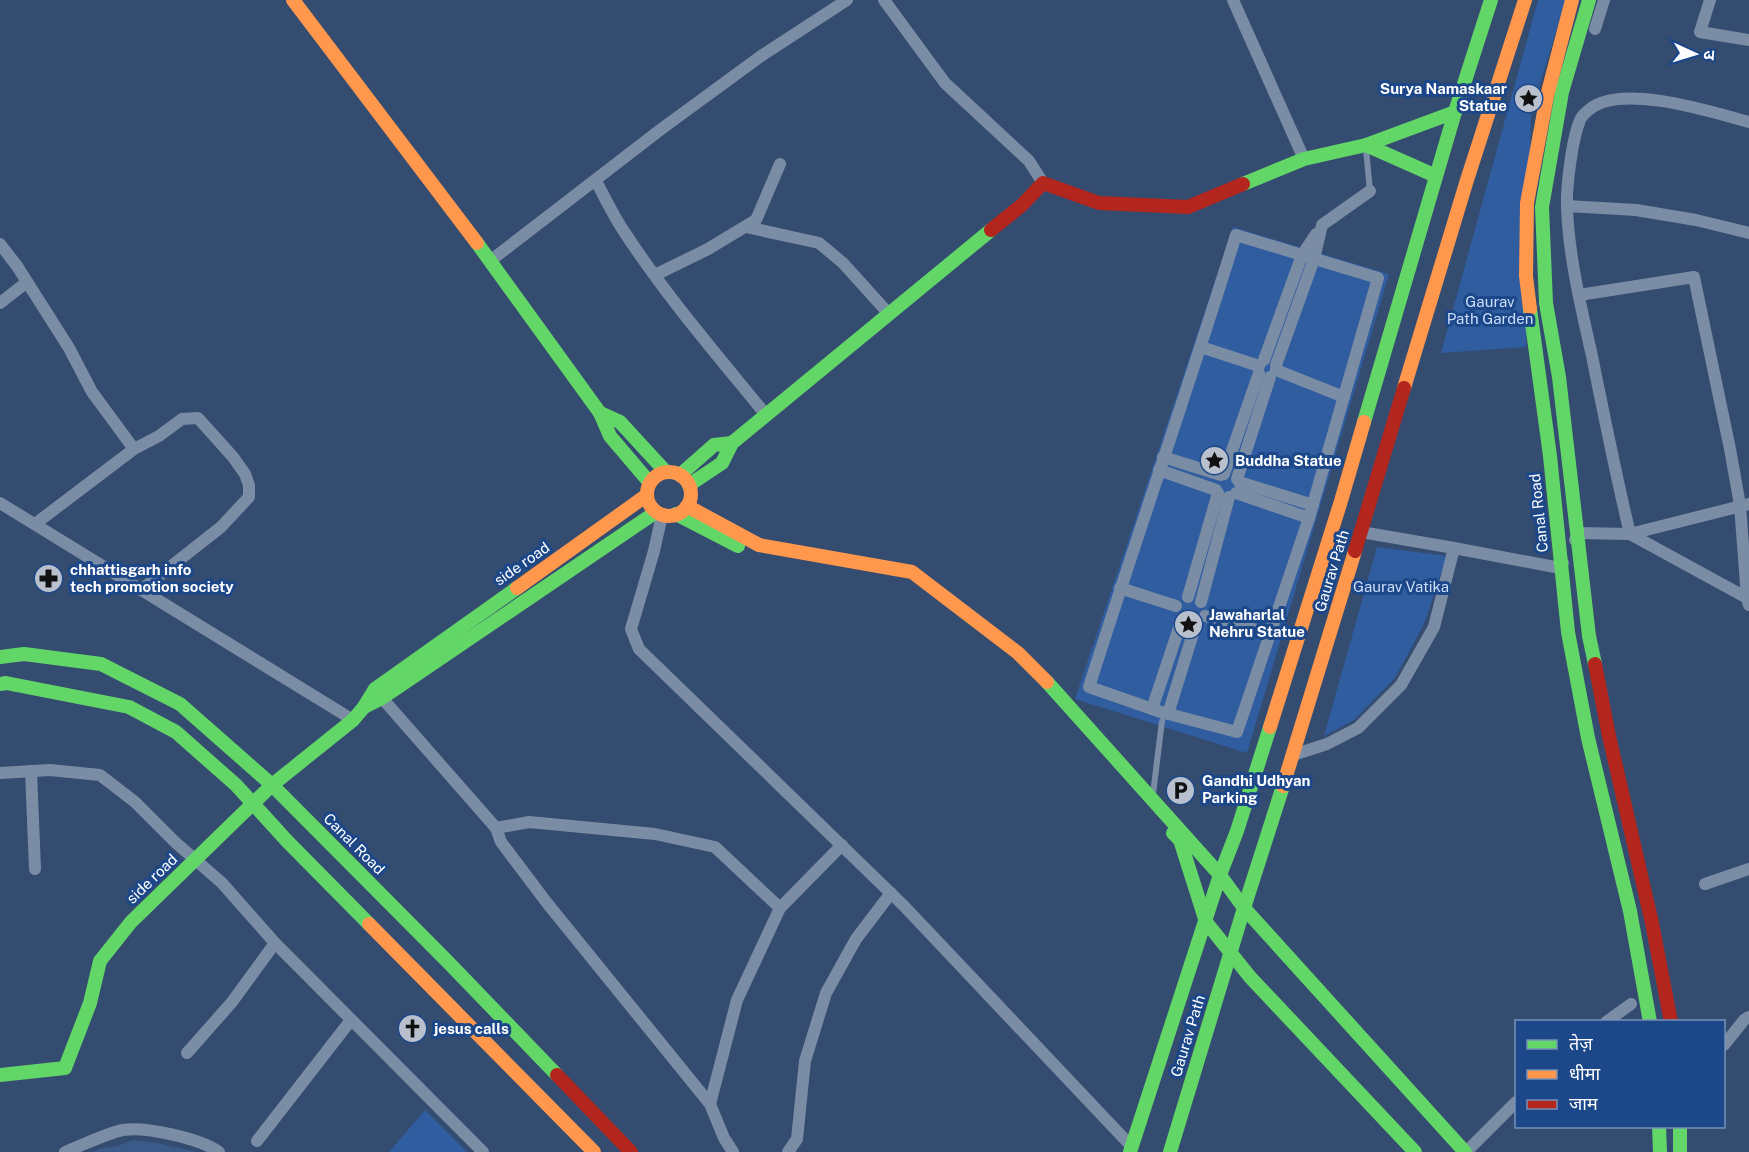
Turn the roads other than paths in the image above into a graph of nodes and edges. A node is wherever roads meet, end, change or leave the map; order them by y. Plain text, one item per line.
1 (293, 0) edge
2 (846, 0) edge
3 (884, 0) edge
4 (1233, 0) edge
5 (1491, 0) edge
6 (1525, 0) edge
7 (1572, 0) edge
8 (1588, 0) edge
9 (1604, 0) edge
10 (1710, 0) edge
11 (1595, 28) dead end
12 (1749, 40) edge
13 (1455, 112) junction
14 (1749, 122) edge
15 (1366, 145) junction
16 (1304, 159) junction
17 (780, 164) dead end
18 (1436, 176) junction
19 (596, 181) junction
20 (1043, 183) junction
21 (1370, 191) joint
22 (1567, 206) junction
23 (746, 227) junction
24 (1749, 233) edge
25 (0, 243) edge
26 (1308, 257) junction
27 (490, 261) junction
28 (655, 274) junction
29 (27, 282) junction
30 (1579, 295) junction
31 (0, 303) edge
32 (889, 314) junction
33 (1201, 347) junction
34 (1267, 368) junction
35 (1344, 397) junction
36 (600, 413) junction
37 (766, 416) junction
38 (134, 449) junction
39 (1163, 457) junction
40 (1159, 470) junction
41 (678, 478) junction
42 (649, 489) junction
43 (1229, 489) junction
44 (0, 503) edge
45 (1744, 504) edge
46 (1313, 505) junction
47 (670, 512) junction
48 (1309, 518) junction
49 (34, 524) junction
50 (1361, 532) junction
51 (1578, 533) junction
52 (1630, 534) junction
53 (1454, 548) junction
54 (1560, 568) junction
55 (1120, 588) junction
56 (141, 590) junction
57 (1188, 597) dead end
58 (1748, 601) edge
59 (1201, 602) dead end
60 (1176, 606) dead end
61 (1205, 616) dead end
62 (1180, 625) dead end
63 (1195, 627) dead end
64 (1271, 634) junction
65 (0, 657) edge
66 (0, 684) edge
67 (382, 698) junction
68 (364, 708) junction
69 (1161, 714) junction
70 (353, 720) junction
71 (1293, 755) junction
72 (31, 771) junction
73 (0, 773) edge
74 (272, 785) junction
75 (1152, 798) junction
76 (254, 804) junction
77 (496, 828) junction
78 (842, 846) junction
79 (195, 861) junction
80 (1749, 868) edge
81 (35, 869) dead end
82 (1220, 875) junction
83 (1706, 884) dead end
84 (891, 892) junction
85 (780, 908) junction
86 (1244, 908) junction
87 (1206, 922) junction
88 (275, 943) junction
89 (1230, 953) junction
90 (1631, 1004) dead end
91 (1749, 1017) edge
92 (351, 1020) junction
93 (1609, 1020) edge
94 (1650, 1020) edge
95 (1671, 1020) edge
96 (1725, 1045) edge
97 (187, 1053) dead end
98 (0, 1075) edge
99 (1515, 1103) edge
100 (710, 1104) junction
101 (1659, 1128) edge
102 (1680, 1128) edge
103 (257, 1141) dead end
104 (1131, 1149) edge
105 (65, 1152) edge
106 (219, 1152) edge
107 (483, 1152) edge
108 (594, 1152) edge
109 (630, 1152) edge
110 (734, 1152) edge
111 (788, 1152) edge
112 (1170, 1152) edge
113 (1415, 1152) edge
114 (1465, 1152) edge
115 (1660, 1152) edge
116 (1680, 1152) edge

1 - 27 main road
2 - 19 street
3 - 20 street
4 - 16 street
5 - 13 main road
6 - 50 main road, Gaurav Path
7 - 54 main road, Canal Road
8 - 51 main road
9 - 11 street
10 - 12 street
13 - 15 main road
13 - 18 main road
14 - 22 street
15 - 16 main road
15 - 18 main road
15 - 21 lane
16 - 20 main road
17 - 23 street
18 - 82 main road
19 - 27 street
19 - 28 street
20 - 32 main road
21 - 26 street
22 - 24 street
22 - 30 street
23 - 28 street
23 - 32 street
25 - 29 street
26 - 33 street
26 - 34 street
26 - 35 street
27 - 36 main road
28 - 37 street
29 - 31 street
29 - 38 street
30 - 45 street
30 - 52 street
32 - 37 main road
33 - 34 street
33 - 39 street
34 - 35 street
34 - 39 street
34 - 43 street
35 - 46 street
36 - 41 main road
36 - 42 main road
37 - 41 main road
38 - 49 street
38 - 56 street
39 - 40 street
40 - 43 street
40 - 55 street
41 - 42 main road
41 - 47 main road
42 - 47 main road
42 - 68 main road, side road
43 - 46 street
43 - 48 street
43 - 57 street
43 - 59 street
44 - 49 street
45 - 52 street
45 - 58 street
46 - 48 street
47 - 67 main road, side road
47 - 75 main road
47 - 78 street
47 - 87 main road
48 - 64 street
49 - 56 street
50 - 53 street
50 - 71 main road, Gaurav Path
51 - 52 street
51 - 54 street
51 - 95 main road
52 - 58 street
53 - 54 street
53 - 71 street
54 - 94 main road, Canal Road
55 - 60 street
55 - 69 street
56 - 70 street
61 - 64 street
62 - 69 street
63 - 69 street
64 - 69 street
65 - 74 main road, Canal Road
66 - 76 main road
67 - 68 main road, side road
67 - 77 street
68 - 70 main road, side road
69 - 75 lane
70 - 74 main road, side road
71 - 86 main road, Gaurav Path
72 - 73 street
72 - 79 street
72 - 81 street
74 - 76 main road, side road
74 - 109 main road, Canal Road
75 - 82 main road
76 - 79 main road, side road
76 - 108 main road
77 - 85 street
77 - 100 street
78 - 84 street
78 - 85 street
79 - 88 street
79 - 98 main road, side road
80 - 83 street
82 - 86 main road
82 - 87 main road
84 - 104 street
84 - 111 street
85 - 100 street
86 - 89 main road, Gaurav Path
86 - 114 main road
87 - 89 main road
87 - 104 main road
88 - 92 street
88 - 97 street
89 - 112 main road, Gaurav Path
89 - 113 main road
90 - 93 street
91 - 96 street
92 - 103 street
92 - 107 street
99 - 114 street
100 - 110 street
101 - 115 main road
102 - 116 main road
105 - 106 street

